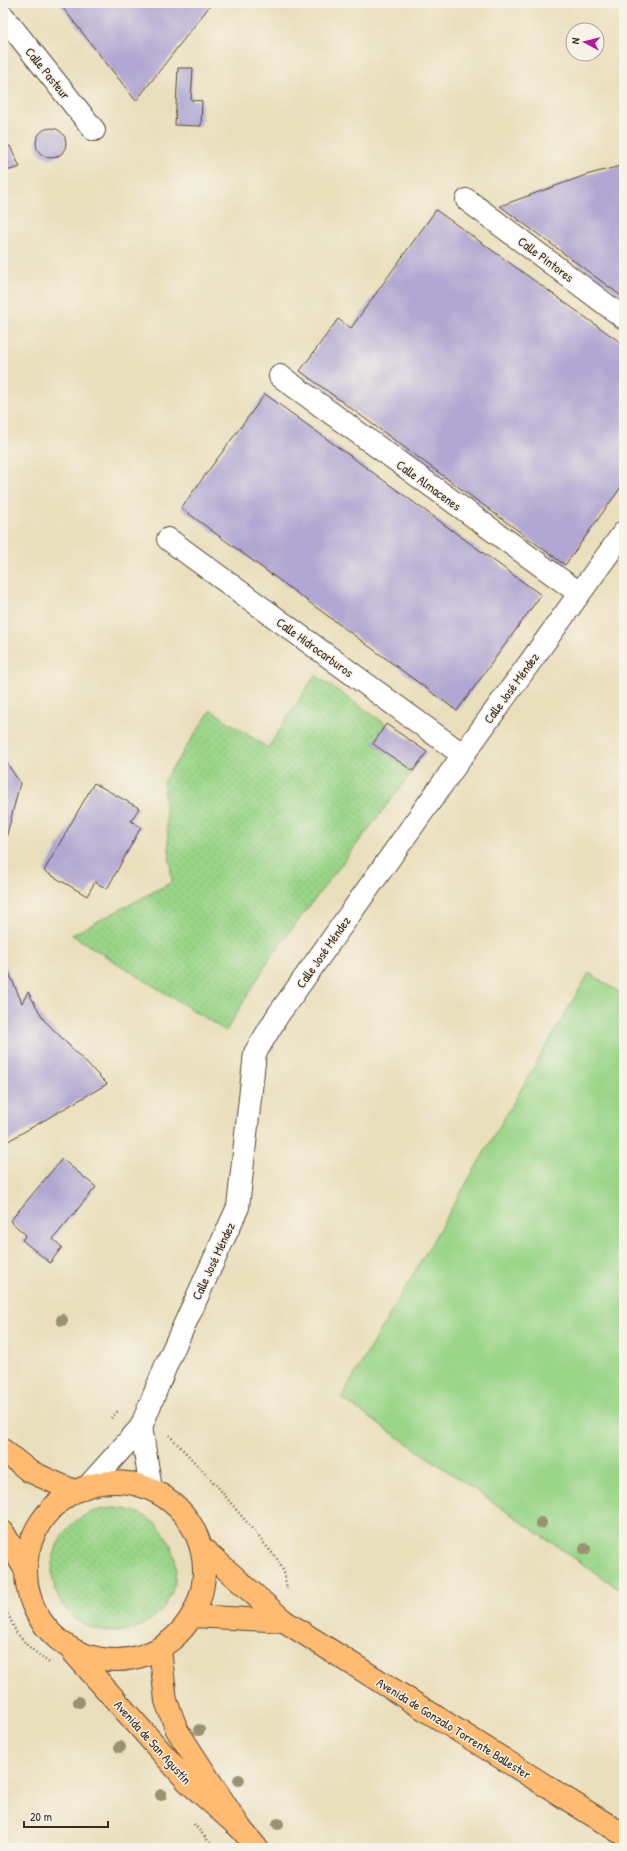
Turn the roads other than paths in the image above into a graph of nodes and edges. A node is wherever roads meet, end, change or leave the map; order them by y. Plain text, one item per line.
1 (3, 16) edge
2 (94, 130) dead end
3 (467, 200) dead end
4 (624, 318) edge
5 (280, 376) dead end
6 (624, 532) edge
7 (168, 539) dead end
8 (579, 593) junction
9 (463, 755) junction
10 (143, 1424) junction
11 (3, 1450) edge
12 (82, 1488) junction
13 (151, 1489) junction
14 (3, 1532) edge
15 (201, 1547) junction
16 (25, 1569) junction
17 (193, 1616) junction
18 (284, 1621) junction
19 (160, 1649) junction
20 (71, 1650) junction
21 (241, 1829) junction
22 (624, 1835) edge
23 (257, 1848) edge

1 - 2 street, Calle Pasteur
3 - 4 street, Calle Pintores
5 - 8 street, Calle Almacenes
6 - 8 street, Calle José Méndez
7 - 9 street, Calle Hidrocarburos
8 - 9 street, Calle José Méndez
9 - 10 street, Calle José Méndez
10 - 12 street, Calle José Méndez
10 - 13 street
11 - 12 main road
12 - 13 main road
12 - 16 main road
13 - 15 main road
14 - 16 main road
15 - 17 main road
15 - 18 main road, Avenida de Gonzalo Torrente Ballester
16 - 20 main road
17 - 18 main road, Avenida de Gonzalo Torrente Ballester
17 - 19 main road
18 - 22 main road, Avenida de Gonzalo Torrente Ballester
19 - 20 main road
19 - 21 main road, Avenida de San Agustín
20 - 21 main road, Avenida de San Agustín
21 - 23 main road, Avenida de San Agustín

